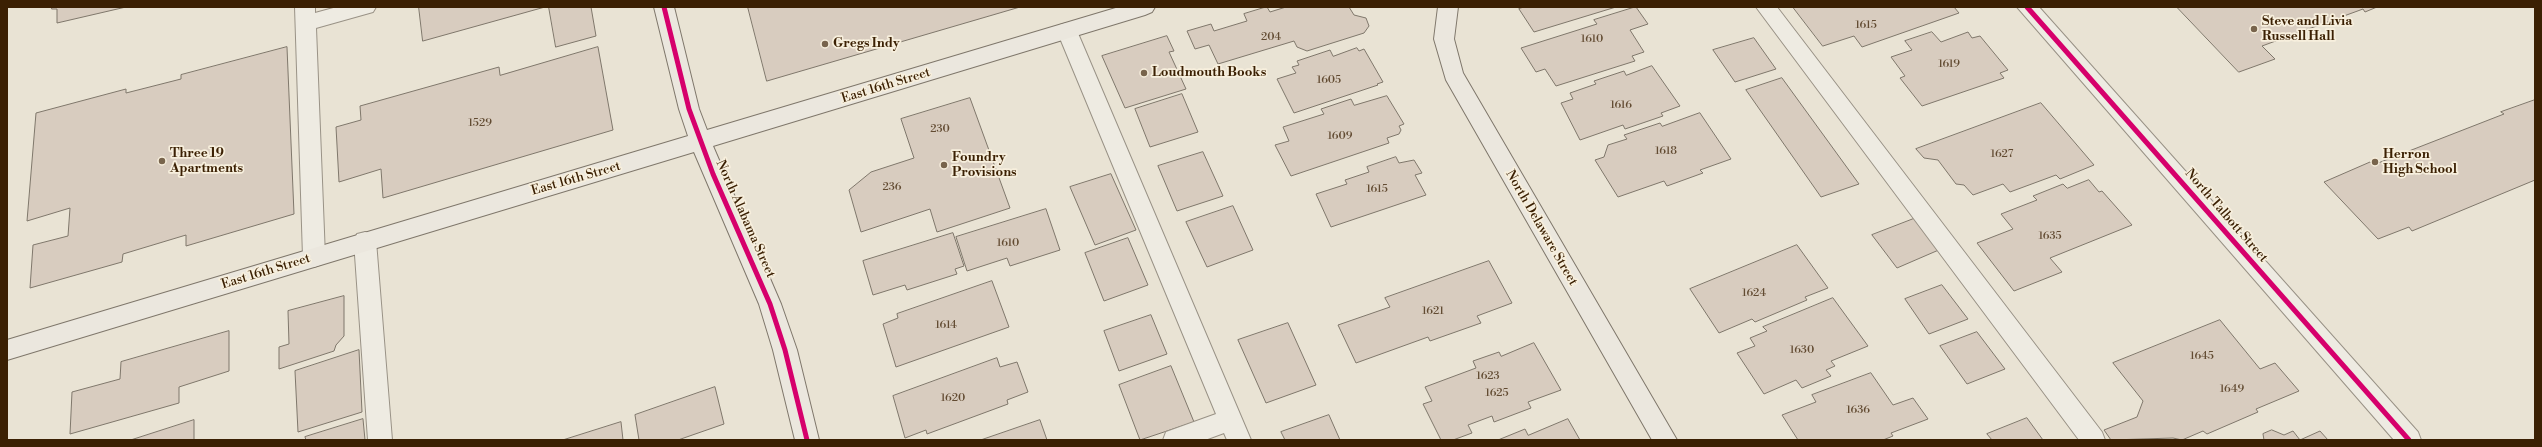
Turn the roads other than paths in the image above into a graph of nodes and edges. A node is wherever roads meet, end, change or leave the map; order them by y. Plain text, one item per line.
1 (366, 7) edge
2 (664, 7) edge
3 (1145, 7) edge
4 (1448, 7) edge
5 (1766, 7) edge
6 (2027, 7) edge
7 (305, 15) edge
8 (1067, 31) junction
9 (700, 142) junction
10 (365, 241) junction
11 (314, 257) junction
12 (7, 350) edge
13 (1235, 430) edge
14 (380, 440) edge
15 (808, 440) edge
16 (1175, 440) edge
17 (1665, 440) edge
18 (2093, 440) edge
19 (2409, 440) edge

1 - 7 street
2 - 9 main road, North Alabama Street
3 - 8 main road, East 16th Street
4 - 17 main road, North Delaware Street
5 - 18 street
6 - 19 street, North Talbott Street
7 - 11 street
8 - 9 main road, East 16th Street
8 - 13 street
9 - 10 main road, East 16th Street
9 - 15 main road, North Alabama Street
10 - 11 main road, East 16th Street
10 - 14 street
11 - 12 main road, East 16th Street
13 - 16 street

